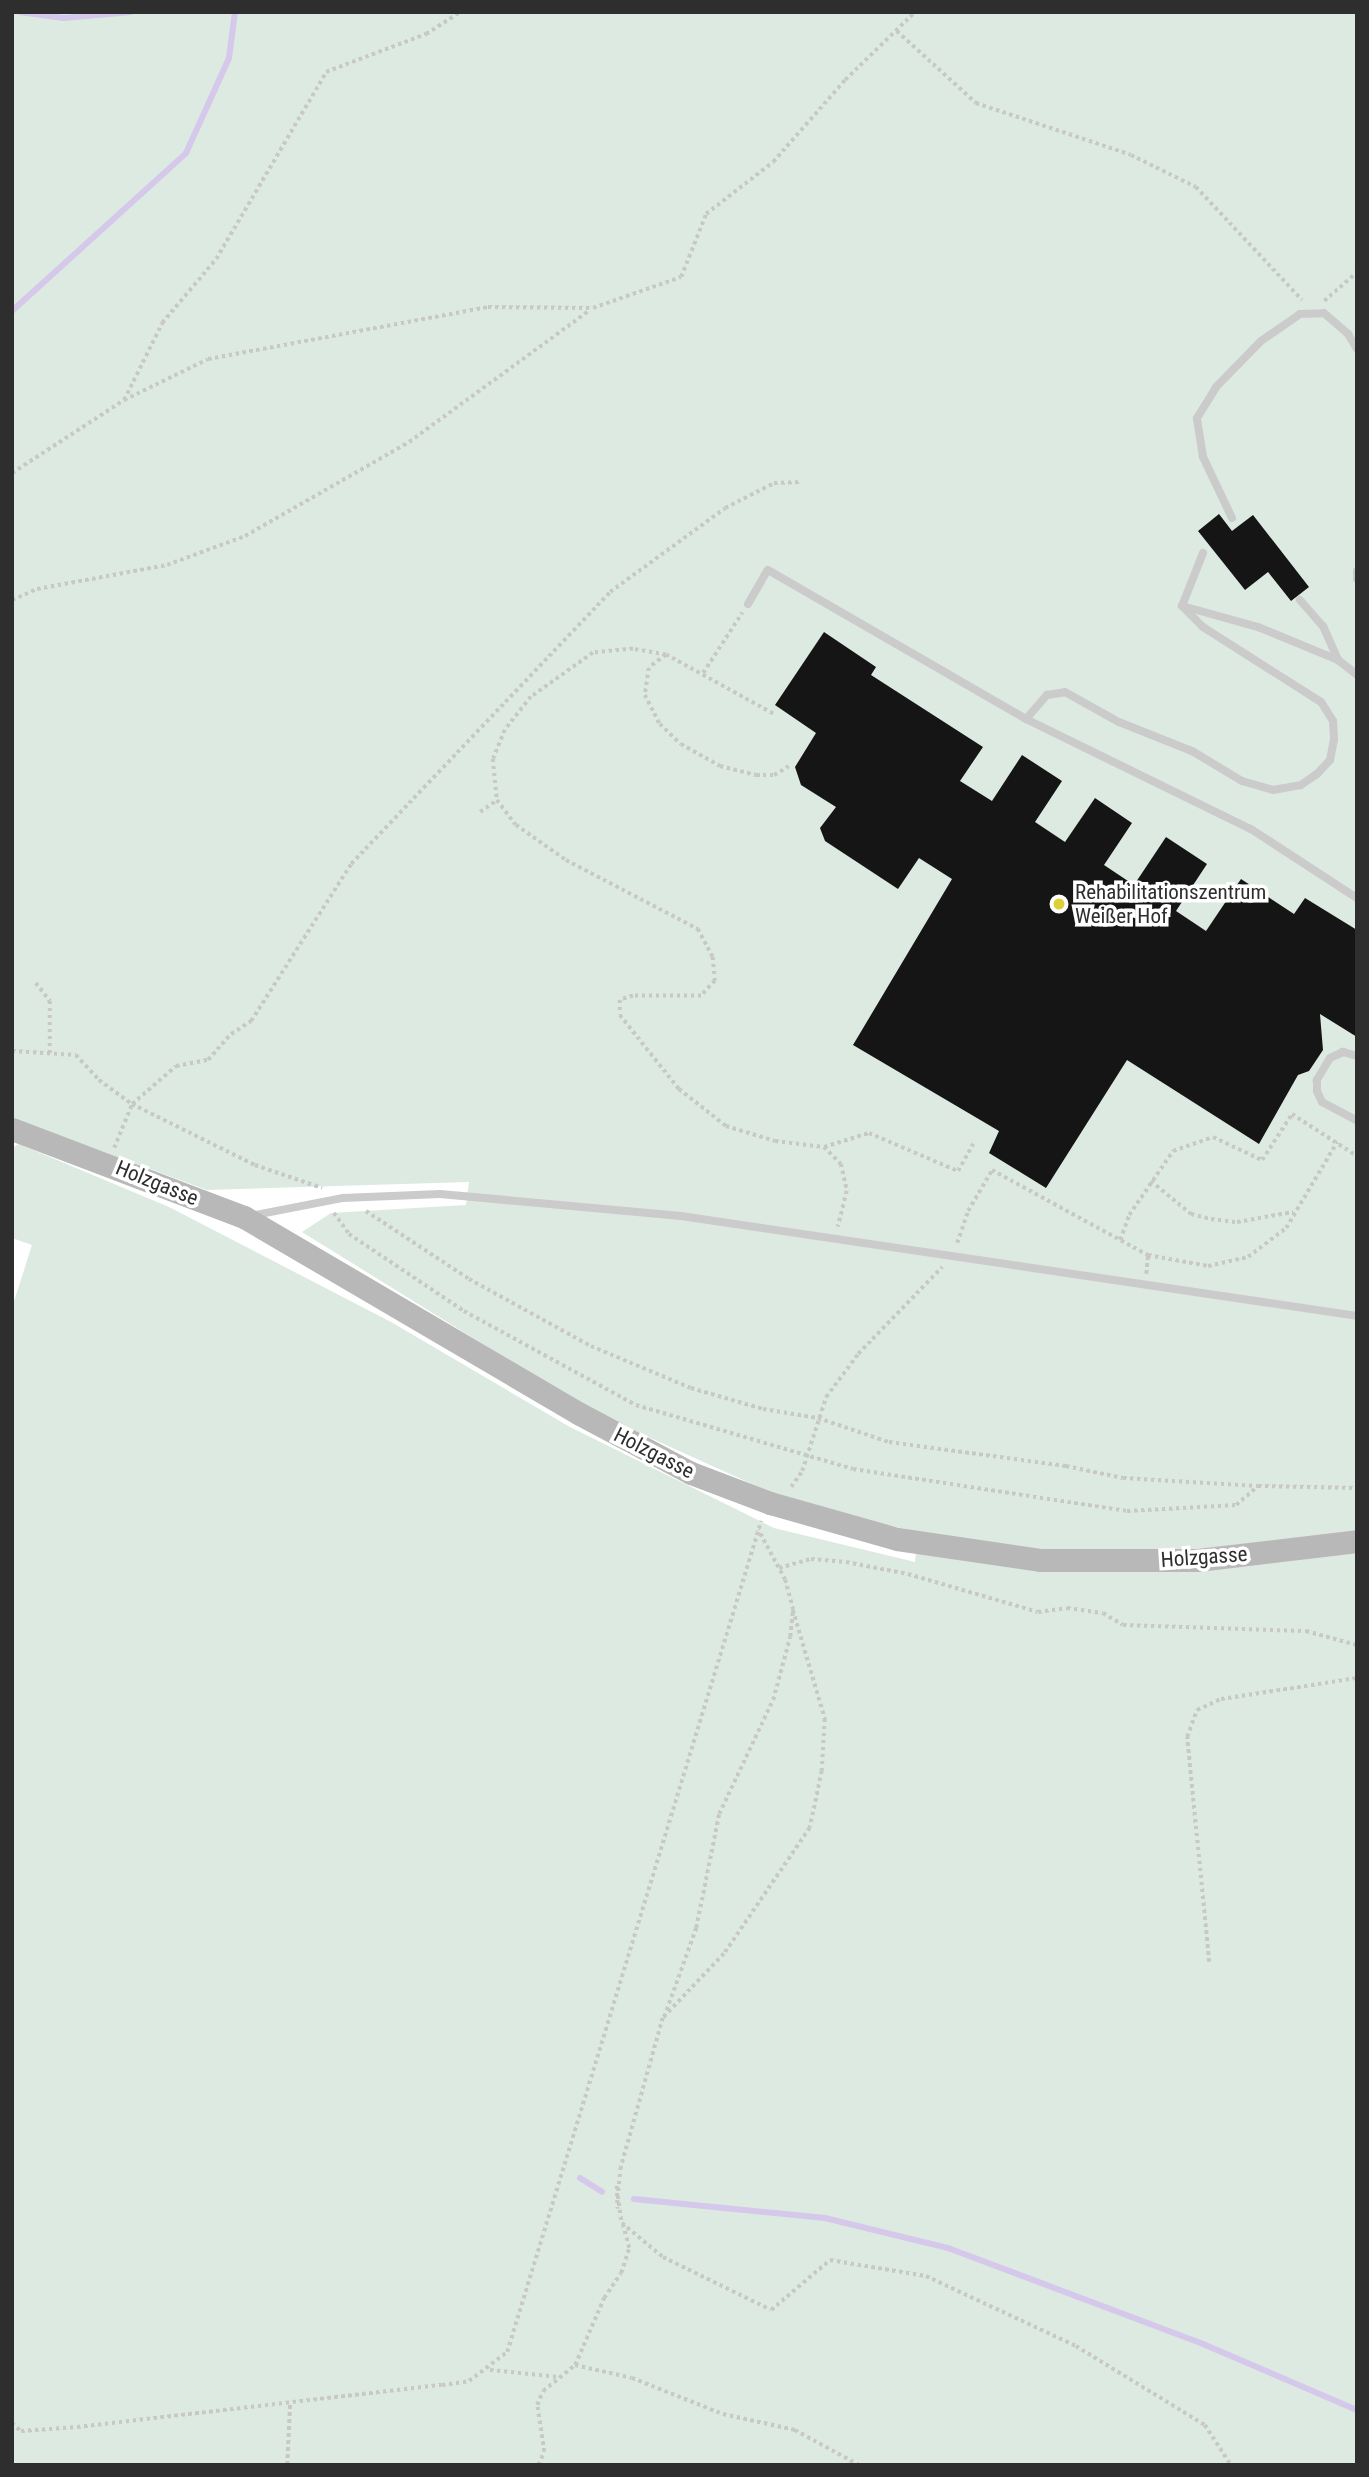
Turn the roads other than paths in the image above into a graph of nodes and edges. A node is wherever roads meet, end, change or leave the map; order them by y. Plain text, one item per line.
1 (1357, 349) edge
2 (1232, 518) dead end
3 (1203, 554) dead end
4 (1357, 571) edge
5 (1357, 579) edge
6 (1300, 600) dead end
7 (748, 604) road end
8 (1182, 606) junction
9 (1338, 660) junction
10 (1357, 676) edge
11 (1026, 719) junction
12 (1357, 898) edge
13 (1357, 1056) edge
14 (1355, 1123) edge
15 (12, 1129) edge
16 (244, 1217) junction
17 (1357, 1316) edge
18 (1357, 1541) edge

1 - 2 lane
3 - 8 lane
4 - 5 lane
6 - 9 lane
7 - 11 lane
8 - 9 lane
8 - 11 lane
9 - 10 lane
11 - 12 lane
13 - 14 lane
15 - 16 street, Holzgasse
16 - 17 lane
16 - 18 street, Holzgasse

